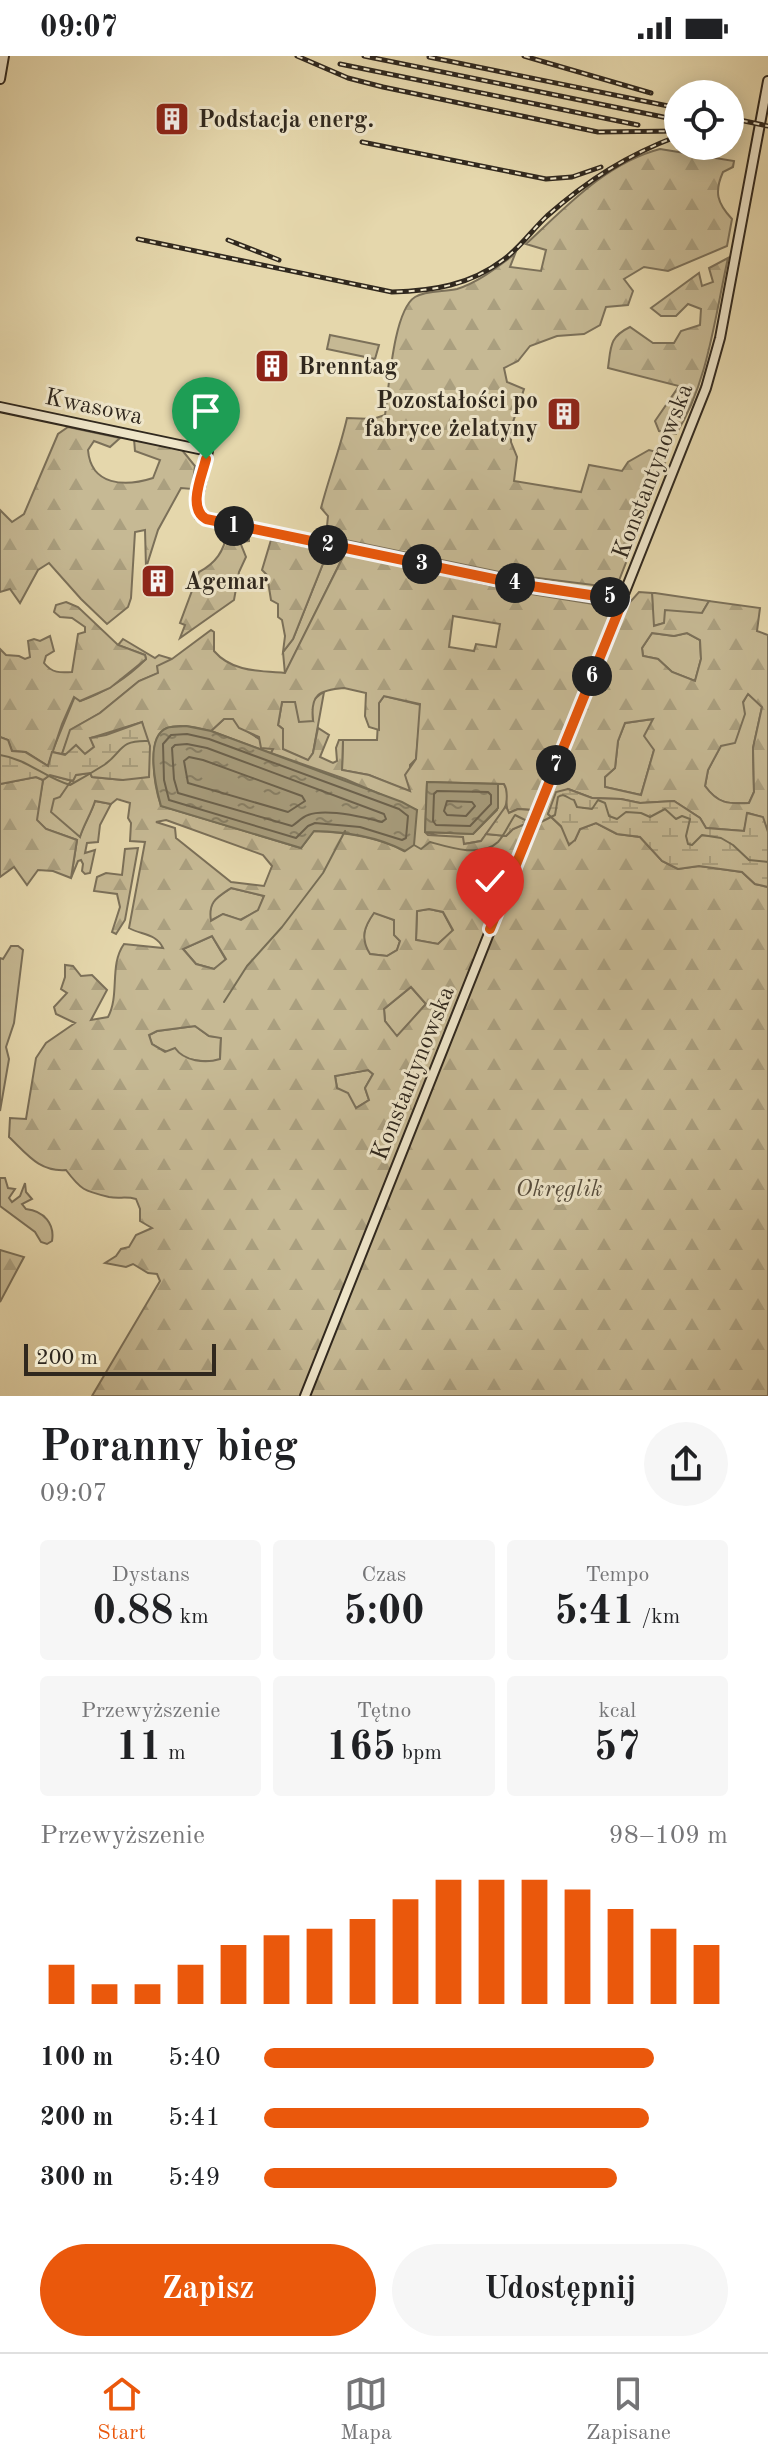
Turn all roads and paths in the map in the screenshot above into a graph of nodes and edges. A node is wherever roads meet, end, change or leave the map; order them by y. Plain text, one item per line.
1 (4, 56) edge
2 (0, 79) edge
3 (768, 81) edge
4 (0, 407) edge
5 (623, 600) junction
6 (305, 1396) edge

1 - 2 main road
3 - 5 main road, Konstantynowska
4 - 5 main road, Kwasowa
5 - 6 main road, Konstantynowska

